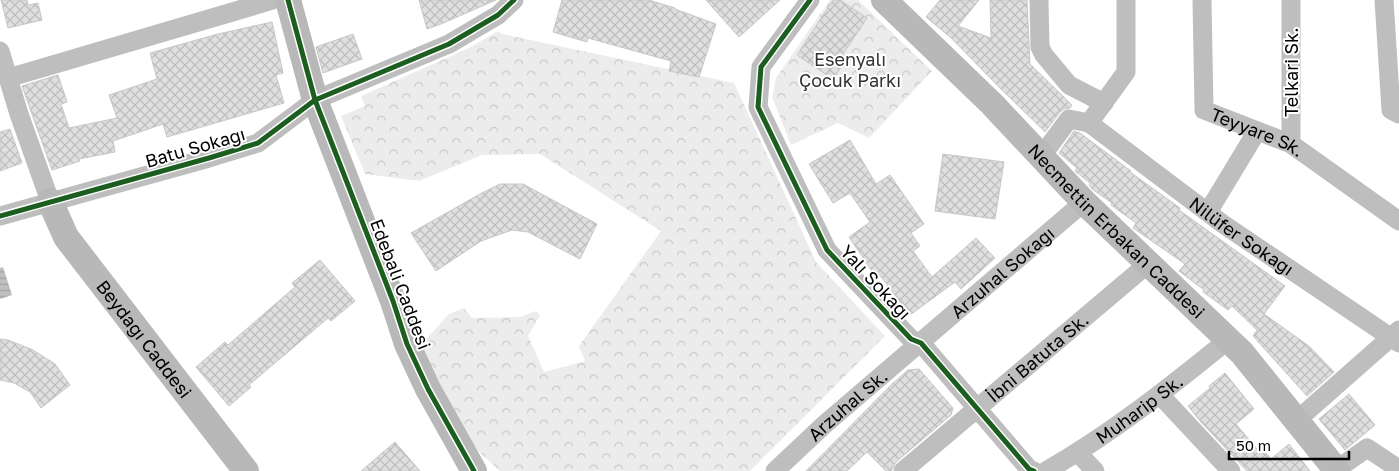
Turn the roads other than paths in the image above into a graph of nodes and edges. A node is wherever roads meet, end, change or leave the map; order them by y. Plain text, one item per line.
1 (273, 0) edge
2 (288, 0) edge
3 (514, 0) edge
4 (810, 0) edge
5 (884, 0) edge
6 (1039, 0) edge
7 (1126, 0) edge
8 (1202, 0) edge
9 (1291, 0) edge
10 (1384, 0) edge
11 (495, 8) edge
12 (0, 51) edge
13 (1394, 73) edge
14 (8, 78) junction
15 (316, 100) junction
16 (1104, 103) junction
17 (1399, 114) edge
18 (1089, 122) junction
19 (1257, 131) junction
20 (1291, 144) junction
21 (1041, 157) junction
22 (50, 201) junction
23 (1084, 202) junction
24 (1208, 212) junction
25 (0, 216) edge
26 (1399, 221) edge
27 (1149, 263) junction
28 (1396, 337) edge
29 (1228, 340) junction
30 (921, 343) junction
31 (1160, 395) junction
32 (977, 409) junction
33 (1296, 421) junction
34 (1078, 453) junction
35 (1399, 469) edge
36 (1336, 470) edge
37 (246, 471) edge
38 (474, 471) edge
39 (775, 471) edge
40 (903, 471) edge
41 (1034, 471) edge
42 (1046, 471) edge
43 (1095, 471) edge
44 (1231, 471) edge

1 - 14 street
2 - 15 street, Edebali Caddesi
3 - 11 street, Batu Sokağı
4 - 30 street, Yalı Sokağı
5 - 21 street, Necmettin Erbakan Caddesi
6 - 16 street
7 - 16 street
8 - 19 street, Teyyare Sk.
9 - 20 street, Telkari Sk.
10 - 13 street
11 - 15 street, Batu Sokağı
12 - 14 street
13 - 17 street
14 - 22 street
15 - 22 street, Batu Sokağı
15 - 38 street, Edebali Caddesi
16 - 18 street
18 - 21 street
18 - 24 street, Nilüfer Sokağı
19 - 20 street, Teyyare Sk.
19 - 24 street
20 - 26 street, Teyyare Sk.
21 - 23 street, Necmettin Erbakan Caddesi
22 - 25 street, Batu Sokağı
22 - 37 street, Beydağı Caddesi
23 - 27 street, Necmettin Erbakan Caddesi
23 - 30 street, Arzuhal Sokağı
24 - 28 street, Nilüfer Sokağı
27 - 29 street, Necmettin Erbakan Caddesi
27 - 32 street, İbni Batuta Sk.
28 - 33 street
29 - 31 street, Muharip Sk.
29 - 33 street, Necmettin Erbakan Caddesi
30 - 32 street, Yalı Sokağı
30 - 39 street, Arzuhal Sk.
31 - 34 street, Muharip Sk.
31 - 44 street
32 - 40 street, İbni Batuta Sk.
32 - 41 street, Yalı Sokağı
33 - 36 street, Necmettin Erbakan Caddesi
34 - 42 street, Muharip Sk.
34 - 43 street
35 - 36 street

